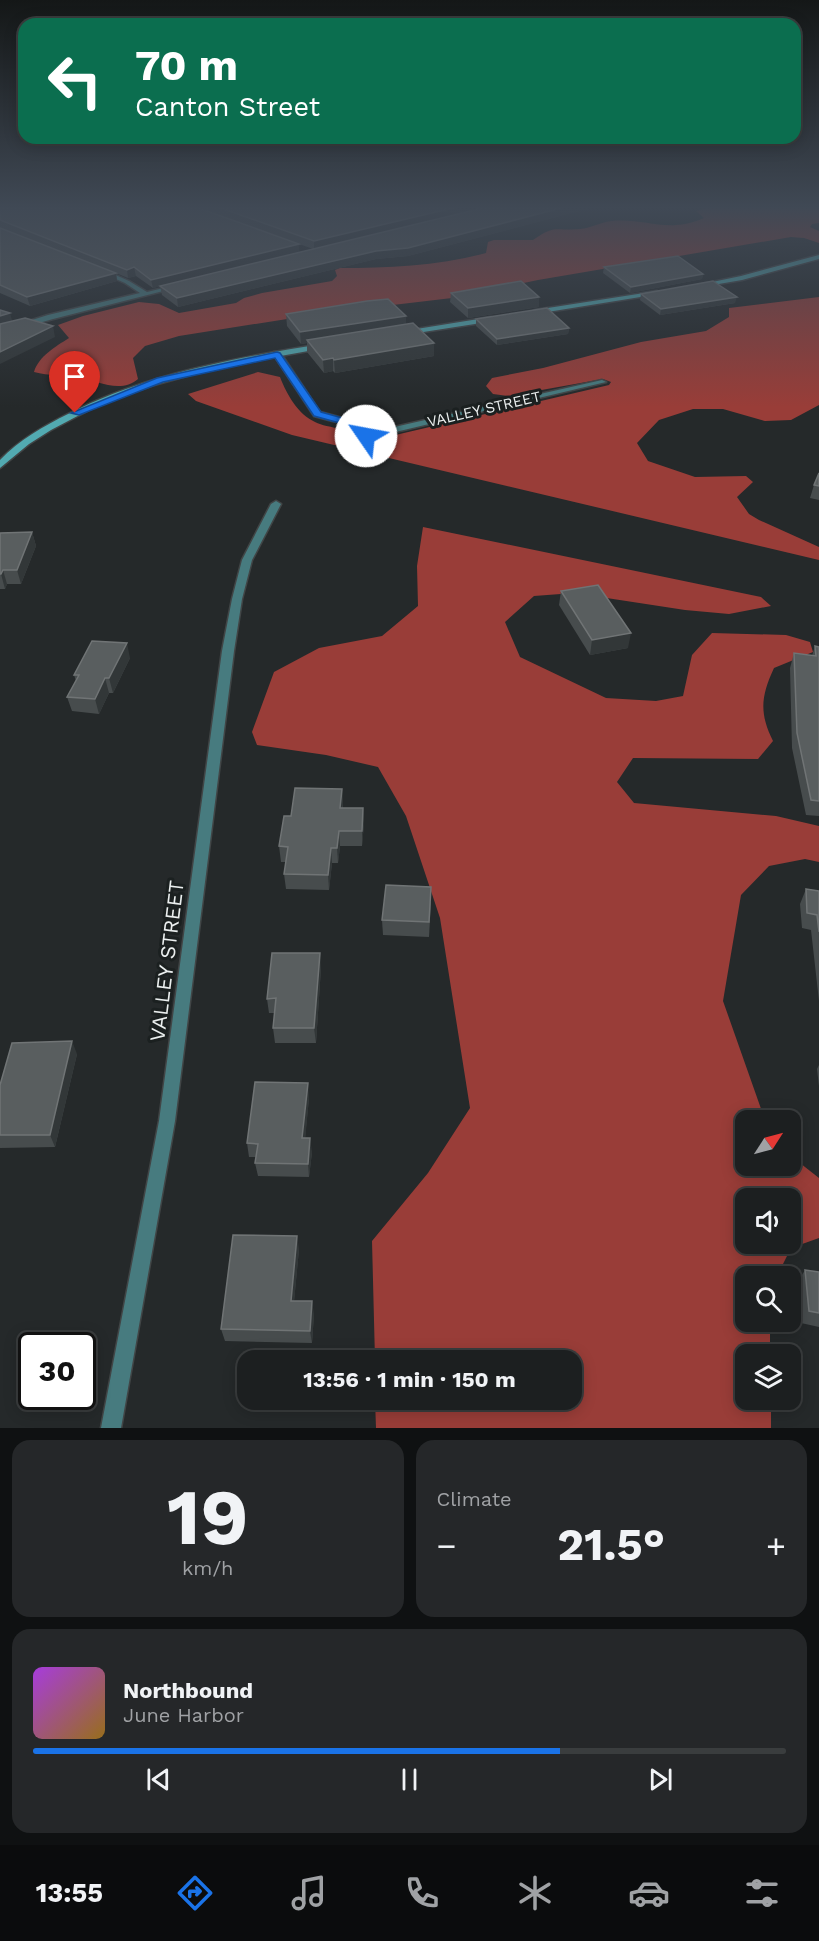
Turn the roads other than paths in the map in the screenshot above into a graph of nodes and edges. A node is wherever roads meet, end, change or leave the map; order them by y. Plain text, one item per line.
1 (110, 274) edge
2 (757, 274) edge
3 (186, 285) edge
4 (696, 286) edge
5 (662, 292) edge
6 (146, 294) junction
7 (530, 313) edge
8 (495, 319) edge
9 (0, 332) edge
10 (392, 335) edge
11 (327, 346) edge
12 (277, 354) junction
13 (602, 382) dead end
14 (0, 465) edge
15 (276, 504) dead end
16 (111, 1428) edge

1 - 6 street
2 - 4 street
3 - 6 street
5 - 7 street
6 - 9 street
8 - 10 street
11 - 12 street
12 - 13 street, VALLEY STREET
12 - 14 street
15 - 16 street, VALLEY STREET

